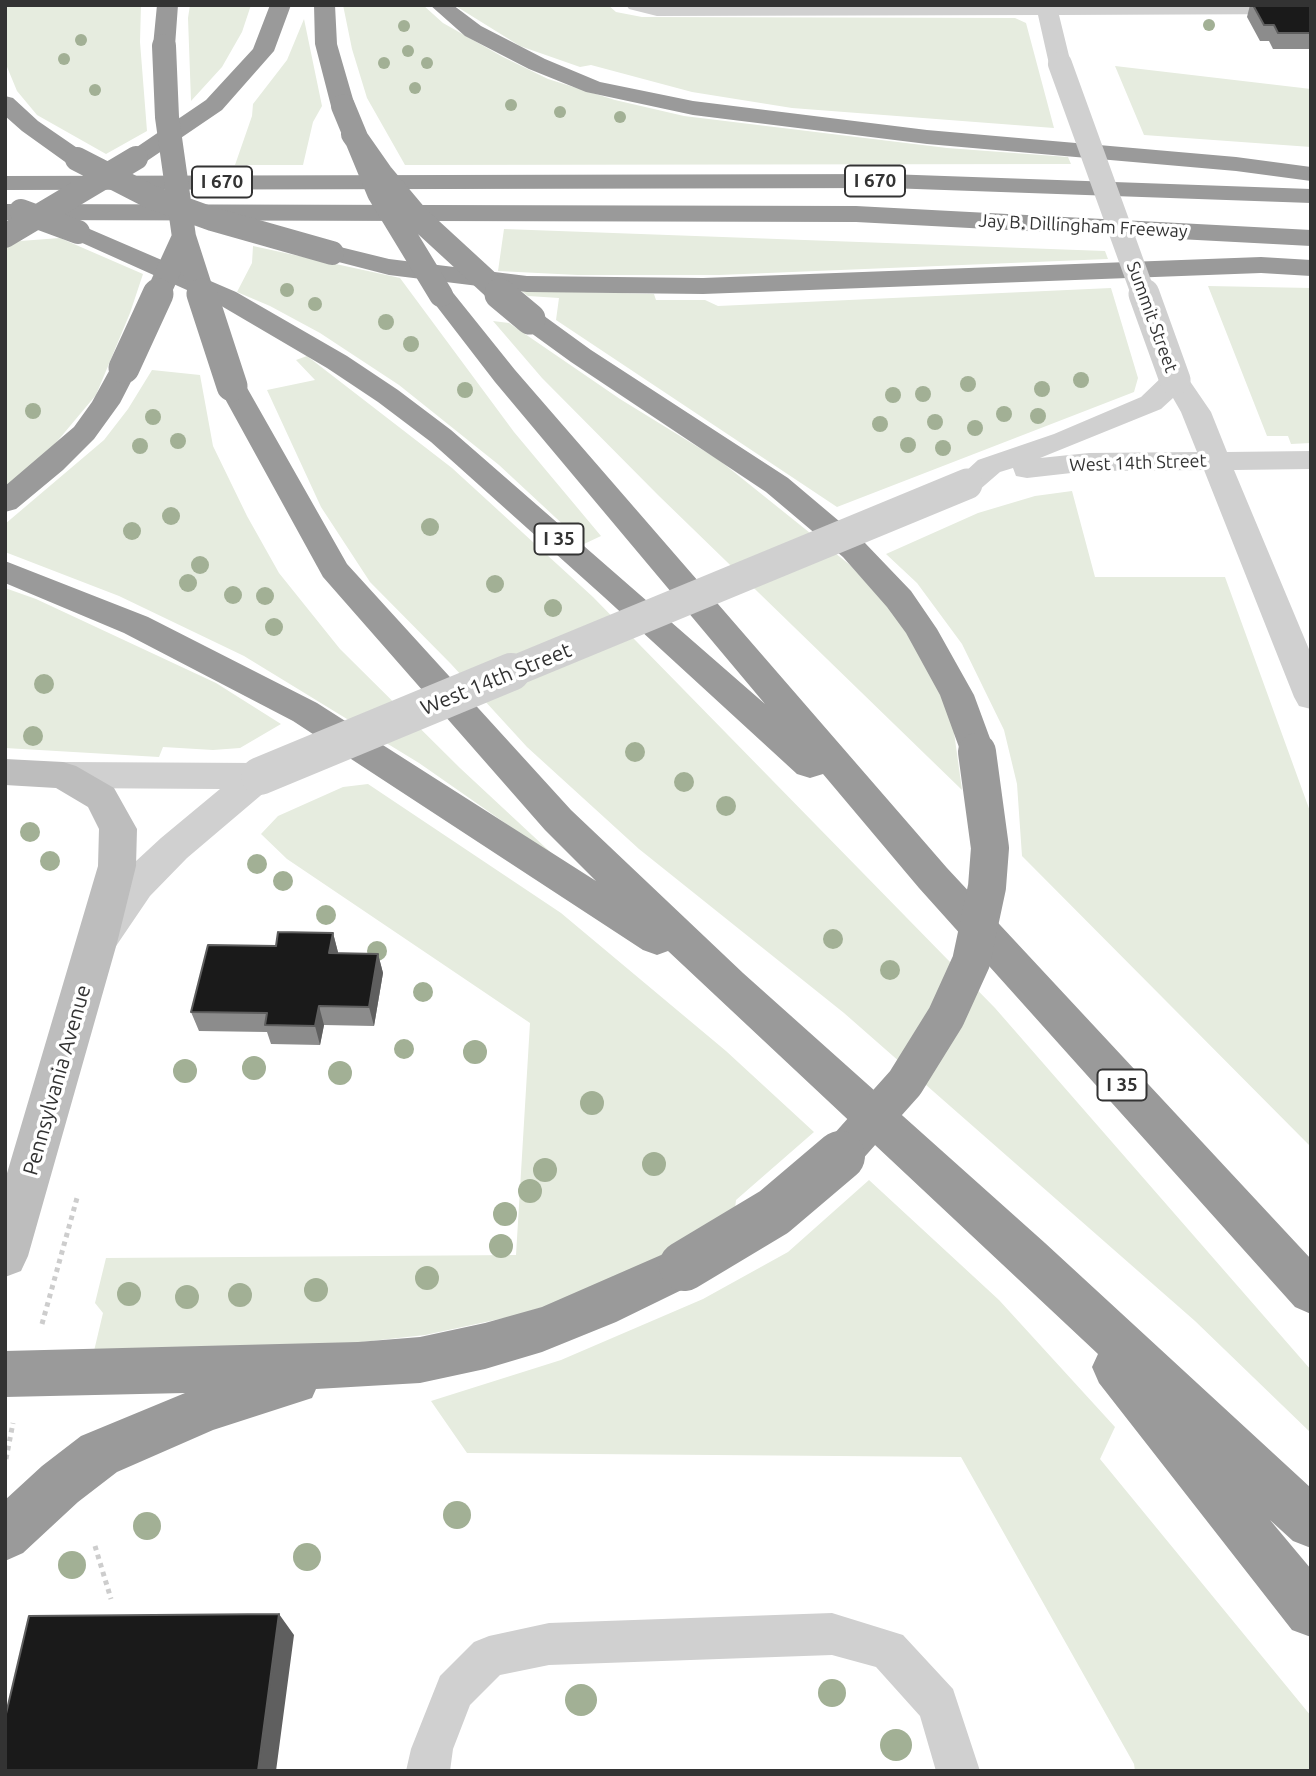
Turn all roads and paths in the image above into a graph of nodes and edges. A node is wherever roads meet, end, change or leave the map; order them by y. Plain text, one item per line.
1 (168, 5) edge
2 (281, 5) edge
3 (324, 5) edge
4 (440, 5) edge
5 (636, 5) edge
6 (1046, 7) edge
7 (1279, 7) edge
8 (1311, 8) edge
9 (5, 103) edge
10 (353, 134) junction
11 (136, 158) junction
12 (1311, 174) edge
13 (5, 183) edge
14 (1311, 196) edge
15 (5, 206) edge
16 (5, 214) edge
17 (5, 236) edge
18 (184, 237) junction
19 (1311, 238) edge
20 (1311, 268) edge
21 (1175, 380) junction
22 (1311, 460) edge
23 (1216, 461) junction
24 (967, 484) junction
25 (11, 498) edge
26 (5, 571) edge
27 (1311, 698) edge
28 (5, 772) edge
29 (63, 775) junction
30 (260, 776) junction
31 (933, 878) junction
32 (97, 943) junction
33 (729, 985) junction
34 (5, 1256) edge
35 (1029, 1258) junction
36 (1311, 1292) edge
37 (421, 1360) junction
38 (5, 1374) edge
39 (1311, 1523) edge
40 (5, 1535) edge
41 (95, 1546) dead end
42 (111, 1599) dead end
43 (1311, 1611) edge
44 (428, 1771) edge
45 (958, 1771) edge

1 - 18 highway, bridge
2 - 11 highway
3 - 10 highway, I 35, bridge
4 - 12 highway
5 - 6 street
6 - 7 street
6 - 21 street, Summit Street, bridge
7 - 8 street
9 - 20 highway, bridge
10 - 31 highway, I 35, bridge
10 - 37 highway, bridge
11 - 16 highway, bridge
11 - 17 highway, bridge
13 - 14 highway, I 670
15 - 31 highway, I 35, bridge
16 - 19 highway, Jay B. Dillingham Freeway / I 670
18 - 25 highway, bridge
18 - 33 highway, bridge
21 - 23 street, Summit Street
21 - 24 street, West 14th Street
22 - 23 street, West 14th Street
23 - 24 street, West 14th Street
23 - 27 street, Summit Street
24 - 30 street, West 14th Street, bridge
26 - 33 highway
28 - 29 street, West 14th Street
29 - 30 street, West 14th Street
29 - 32 street, Pennsylvania Avenue
30 - 32 street, Pennsylvania Avenue
31 - 36 highway, I 35
32 - 34 street, Pennsylvania Avenue
33 - 35 highway
35 - 39 highway
35 - 43 highway
37 - 38 highway
37 - 40 highway
41 - 42 path
44 - 45 lane

